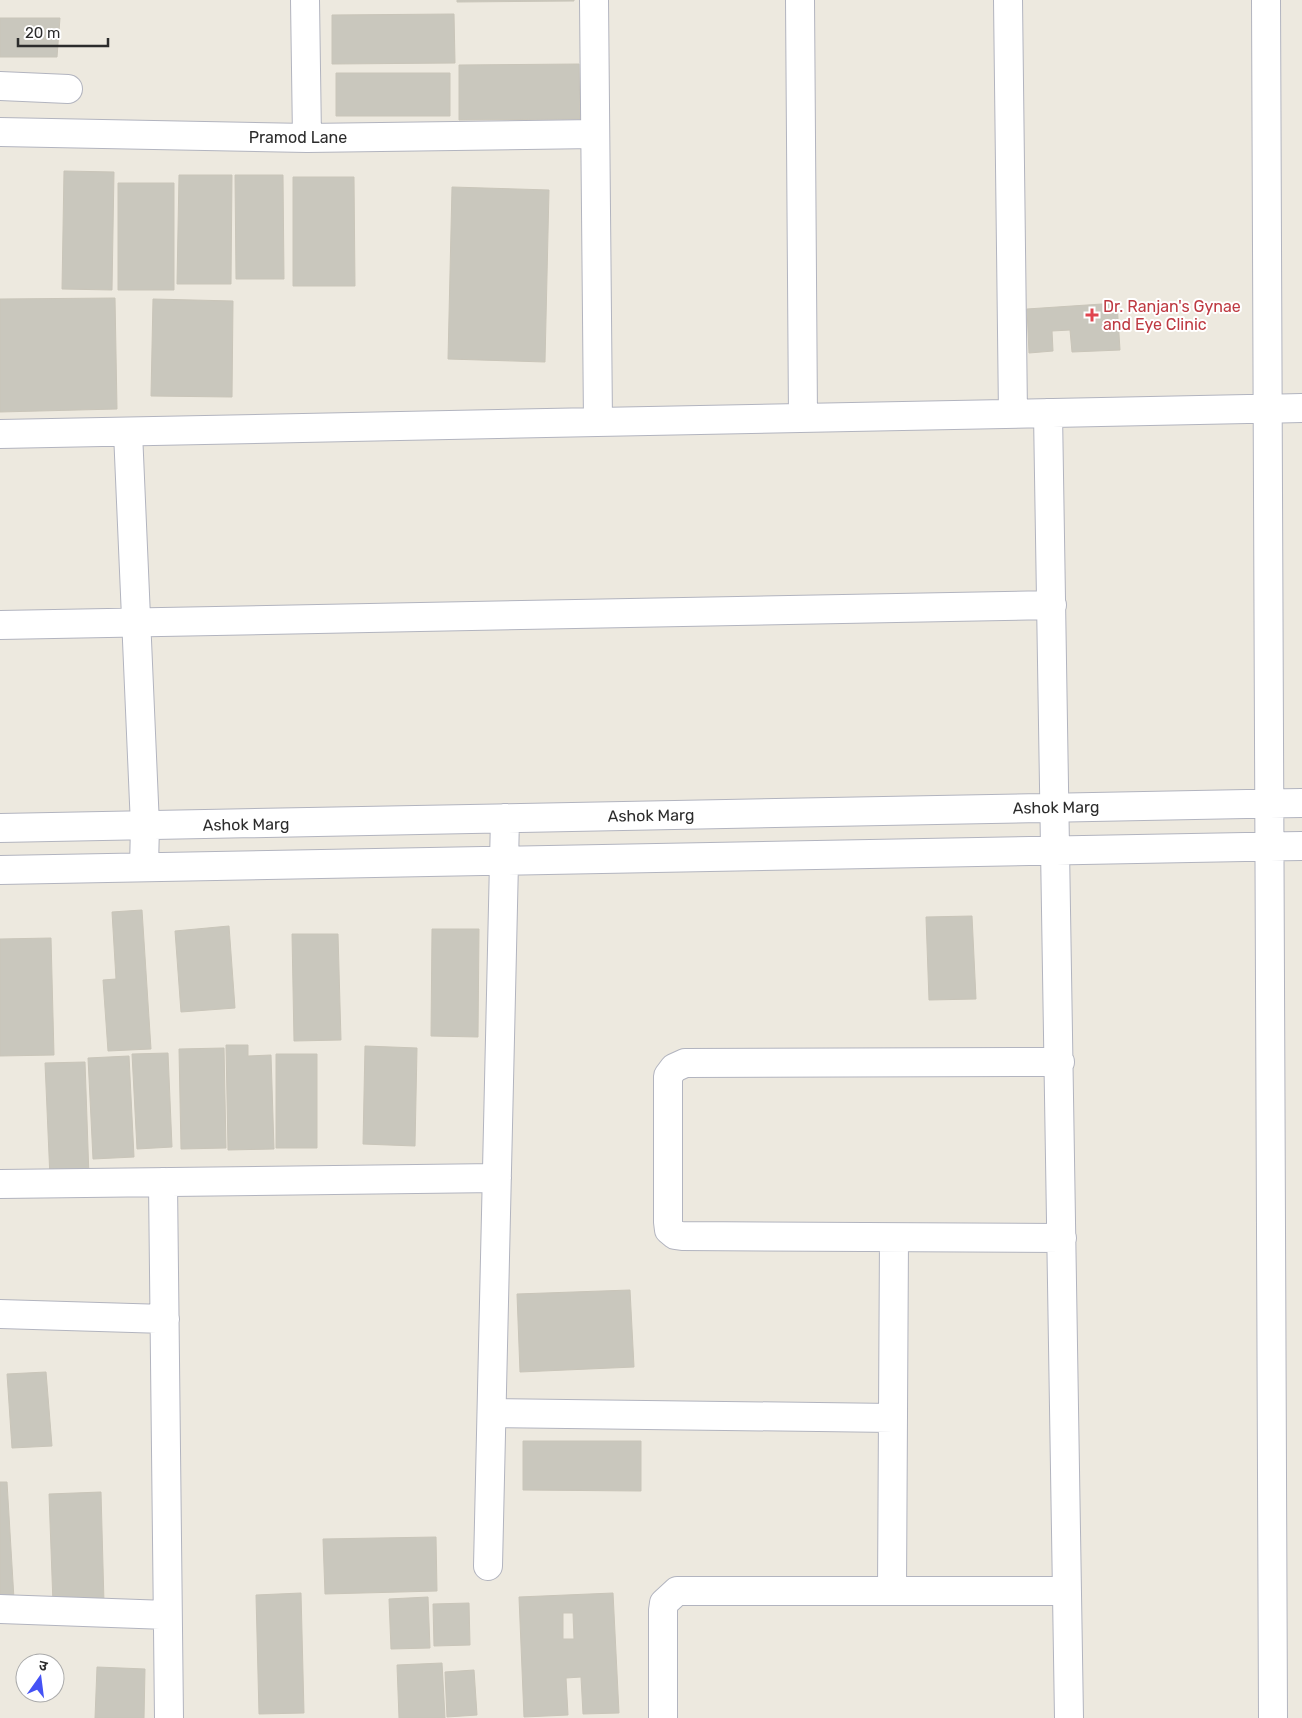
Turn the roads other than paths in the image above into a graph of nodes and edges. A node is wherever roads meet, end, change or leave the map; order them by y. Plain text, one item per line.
1 (305, 0) edge
2 (594, 0) edge
3 (800, 0) edge
4 (1008, 0) edge
5 (1266, 0) edge
6 (0, 86) edge
7 (68, 89) dead end
8 (0, 132) edge
9 (595, 134) junction
10 (307, 138) junction
11 (1302, 408) edge
12 (1268, 409) junction
13 (1048, 413) junction
14 (1013, 414) junction
15 (803, 418) junction
16 (598, 422) junction
17 (128, 432) junction
18 (0, 434) edge
19 (1052, 605) junction
20 (136, 622) junction
21 (0, 625) edge
22 (1269, 803) junction
23 (1302, 803) edge
24 (1056, 807) junction
25 (505, 818) junction
26 (145, 826) junction
27 (0, 828) edge
28 (1302, 846) edge
29 (1269, 847) junction
30 (1057, 851) junction
31 (504, 860) junction
32 (144, 866) junction
33 (0, 870) edge
34 (1060, 1062) junction
35 (497, 1178) junction
36 (163, 1182) junction
37 (0, 1184) edge
38 (894, 1238) junction
39 (1062, 1238) junction
40 (0, 1314) edge
41 (165, 1318) junction
42 (492, 1414) junction
43 (893, 1418) junction
44 (488, 1566) dead end
45 (892, 1591) junction
46 (1067, 1591) junction
47 (0, 1609) edge
48 (167, 1615) junction
49 (168, 1718) edge
50 (663, 1718) edge
51 (1069, 1718) edge
52 (1273, 1718) edge

1 - 10 street
2 - 9 street
3 - 15 street
4 - 14 street
5 - 12 street
6 - 7 street
8 - 10 street, Pramod Lane
9 - 10 street, Pramod Lane
9 - 16 street
11 - 12 street
12 - 13 street
12 - 22 street
13 - 14 street
13 - 19 street
14 - 15 street
15 - 16 street
16 - 17 street
17 - 18 street
17 - 20 street
19 - 20 street
19 - 24 street
20 - 21 street
20 - 26 street
22 - 23 street, Ashok Marg
22 - 24 street, Ashok Marg
22 - 29 street
24 - 25 street, Ashok Marg
24 - 30 street
25 - 26 street, Ashok Marg
25 - 31 street
26 - 27 street, Ashok Marg
26 - 32 street
28 - 29 street
29 - 30 street
29 - 52 street
30 - 31 street
30 - 34 street
31 - 32 street
31 - 35 street
32 - 33 street
34 - 38 street
34 - 39 street
35 - 36 street
35 - 42 street
36 - 37 street
36 - 41 street
38 - 39 street
38 - 43 street
39 - 46 street
40 - 41 street
41 - 48 street
42 - 43 street
42 - 44 street
43 - 45 street
45 - 46 street
45 - 50 street
46 - 51 street
47 - 48 street
48 - 49 street

